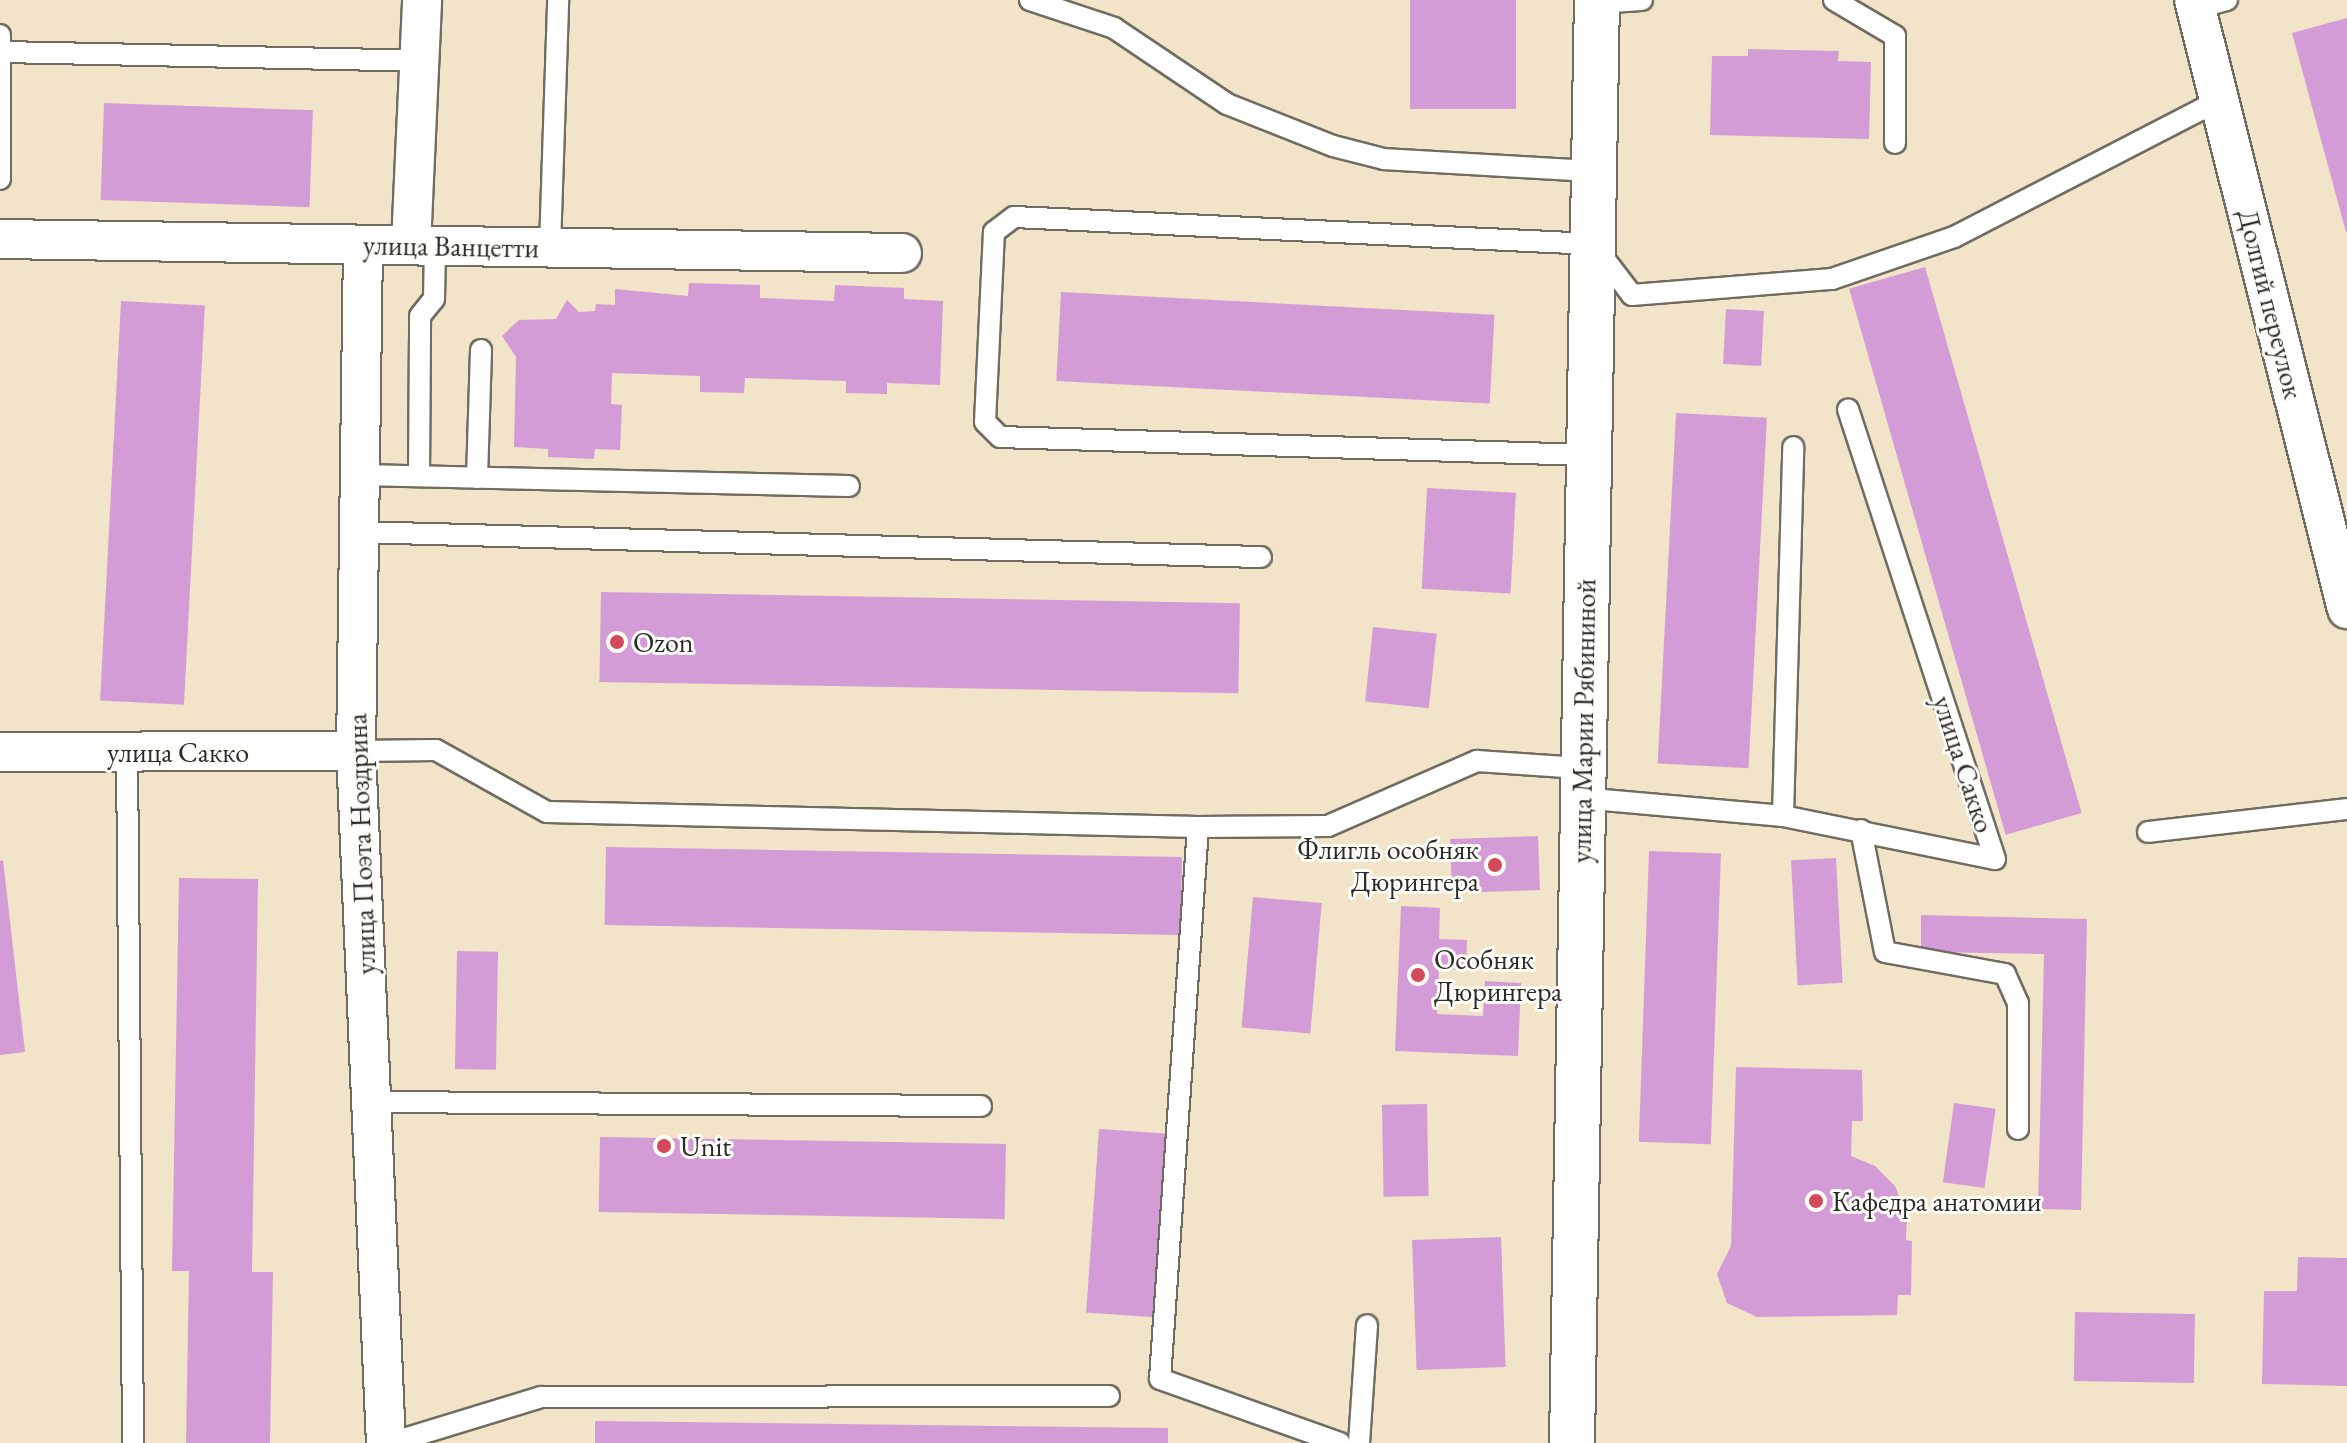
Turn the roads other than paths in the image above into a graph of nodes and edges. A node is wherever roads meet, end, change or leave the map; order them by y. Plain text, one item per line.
1 (422, 0) edge
2 (558, 0) edge
3 (1030, 0) edge
4 (1642, 0) edge
5 (1834, 0) edge
6 (1597, 2) edge
7 (2206, 3) edge
8 (1, 43) edge
9 (420, 61) junction
10 (2220, 100) junction
11 (1895, 143) dead end
12 (1594, 171) junction
13 (0, 179) edge
14 (0, 239) edge
15 (1593, 244) junction
16 (363, 245) junction
17 (423, 246) junction
18 (550, 247) junction
19 (902, 253) dead end
20 (481, 350) dead end
21 (1848, 409) dead end
22 (1793, 447) dead end
23 (1588, 455) junction
24 (360, 475) junction
25 (419, 476) junction
26 (477, 478) junction
27 (849, 486) dead end
28 (358, 532) junction
29 (1261, 557) dead end
30 (2347, 609) edge
31 (356, 751) junction
32 (0, 752) edge
33 (127, 752) junction
34 (1581, 783) junction
35 (2347, 809) edge
36 (1783, 816) junction
37 (1198, 827) junction
38 (1861, 830) junction
39 (2148, 832) dead end
40 (371, 1102) junction
41 (981, 1106) dead end
42 (2018, 1129) dead end
43 (1367, 1325) dead end
44 (1109, 1396) dead end
45 (133, 1443) edge
46 (389, 1443) edge
47 (1340, 1443) edge
48 (1359, 1443) edge
49 (1572, 1443) edge

1 - 9 street
2 - 18 lane
3 - 12 lane
4 - 6 lane
5 - 11 lane
6 - 12 street, улица Марии Рябининой
7 - 10 street, Долгий переулок
8 - 9 lane
8 - 13 lane
9 - 17 street
10 - 15 lane
10 - 30 street, Долгий переулок
12 - 15 street, улица Марии Рябининой
14 - 16 street, улица Ванцетти
15 - 23 street, улица Марии Рябининой
15 - 23 lane
16 - 17 street, улица Ванцетти
16 - 24 street, улица Поэта Ноздрина
17 - 18 street, улица Ванцетти
17 - 25 lane
18 - 19 street, улица Ванцетти
20 - 26 lane
21 - 38 lane, улица Сакко
22 - 36 lane
23 - 34 street, улица Марии Рябининой
24 - 25 lane
24 - 28 street, улица Поэта Ноздрина
25 - 26 lane
26 - 27 lane
28 - 29 lane
28 - 31 street, улица Поэта Ноздрина
31 - 33 street, улица Сакко
31 - 37 lane, улица Сакко
31 - 40 street, улица Поэта Ноздрина
32 - 33 street, улица Сакко
33 - 45 lane
34 - 36 lane, улица Сакко
34 - 37 lane, улица Сакко
34 - 49 street, улица Марии Рябининой
35 - 39 lane
36 - 38 lane, улица Сакко
37 - 47 lane
38 - 42 lane
40 - 41 lane
40 - 46 street, улица Поэта Ноздрина
43 - 48 lane
44 - 46 lane

